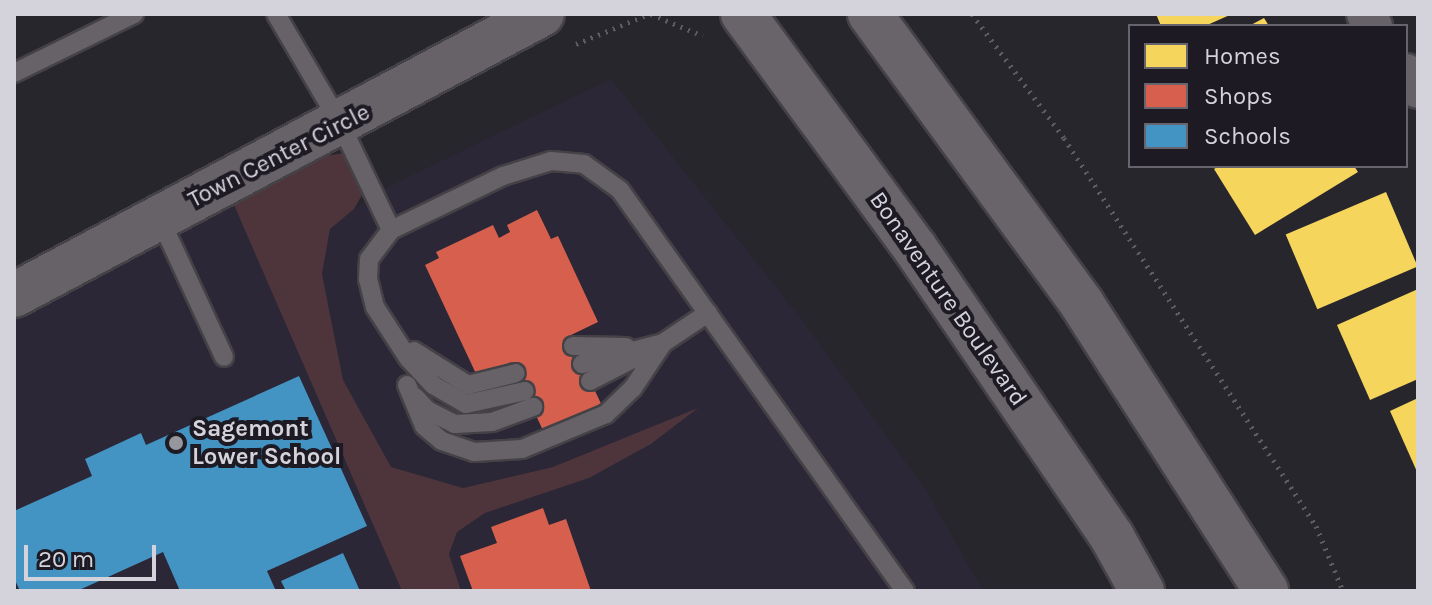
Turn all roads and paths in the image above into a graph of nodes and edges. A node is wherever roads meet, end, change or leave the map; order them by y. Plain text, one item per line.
1 (134, 14) edge
2 (276, 14) edge
3 (542, 14) edge
4 (651, 14) edge
5 (743, 14) edge
6 (870, 14) edge
7 (972, 14) edge
8 (703, 36) dead end
9 (14, 73) edge
10 (341, 125) junction
11 (160, 219) junction
12 (391, 230) junction
13 (14, 294) edge
14 (708, 313) junction
15 (389, 332) junction
16 (657, 345) junction
17 (573, 346) dead end
18 (224, 357) dead end
19 (516, 373) dead end
20 (586, 373) dead end
21 (407, 385) junction
22 (905, 591) edge
23 (1142, 591) edge
24 (1266, 591) edge
25 (1343, 591) edge

1 - 9 lane
2 - 10 lane
3 - 10 street, Town Center Circle
4 - 8 path
5 - 23 main road, Bonaventure Boulevard
6 - 24 main road
7 - 25 path
10 - 11 street, Town Center Circle
10 - 12 lane
11 - 13 street, Town Center Circle
11 - 18 lane
12 - 14 lane
12 - 15 lane
14 - 16 lane
14 - 22 lane
15 - 19 lane
15 - 21 lane
15 - 21 lane
16 - 17 lane
16 - 20 lane
16 - 21 lane

